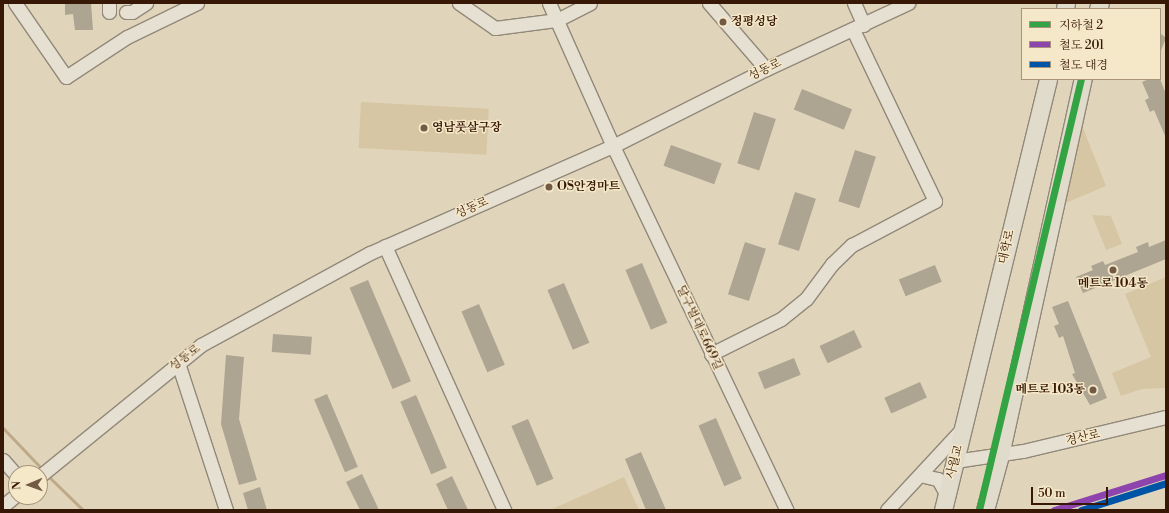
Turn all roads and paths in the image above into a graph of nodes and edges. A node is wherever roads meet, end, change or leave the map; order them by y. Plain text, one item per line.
1 (146, 3) edge
2 (197, 3) edge
3 (459, 3) edge
4 (549, 3) edge
5 (590, 3) edge
6 (709, 3) edge
7 (854, 3) edge
8 (908, 3) edge
9 (17, 4) edge
10 (126, 12) dead end
11 (557, 20) junction
12 (858, 27) junction
13 (766, 70) junction
14 (1048, 80) edge
15 (1083, 80) edge
16 (613, 146) junction
17 (385, 246) junction
18 (711, 354) junction
19 (178, 363) junction
20 (1166, 417) edge
21 (966, 420) junction
22 (1000, 455) junction
23 (955, 461) junction
24 (48, 469) edge
25 (920, 475) junction
26 (945, 502) edge
27 (226, 510) edge
28 (504, 510) edge
29 (787, 510) edge
30 (886, 510) edge
31 (985, 510) edge

1 - 10 street
2 - 9 street
3 - 11 street
4 - 11 street, 달구벌대로669길
5 - 11 street
6 - 13 street
7 - 12 street
8 - 12 street, 성동로
11 - 16 street, 달구벌대로669길
12 - 13 street, 성동로
12 - 18 street
13 - 16 street, 성동로
14 - 21 main road, 대학로
15 - 22 main road
16 - 17 street, 성동로
16 - 18 street, 달구벌대로669길
17 - 19 street, 성동로
17 - 28 street
18 - 29 street, 달구벌대로669길
19 - 24 street, 성동로
19 - 27 street
20 - 22 street, 경산로
21 - 23 main road, 사월교
21 - 25 street
22 - 23 street, 경산로
22 - 31 main road
23 - 26 main road, 사월교
25 - 26 street
25 - 30 street

